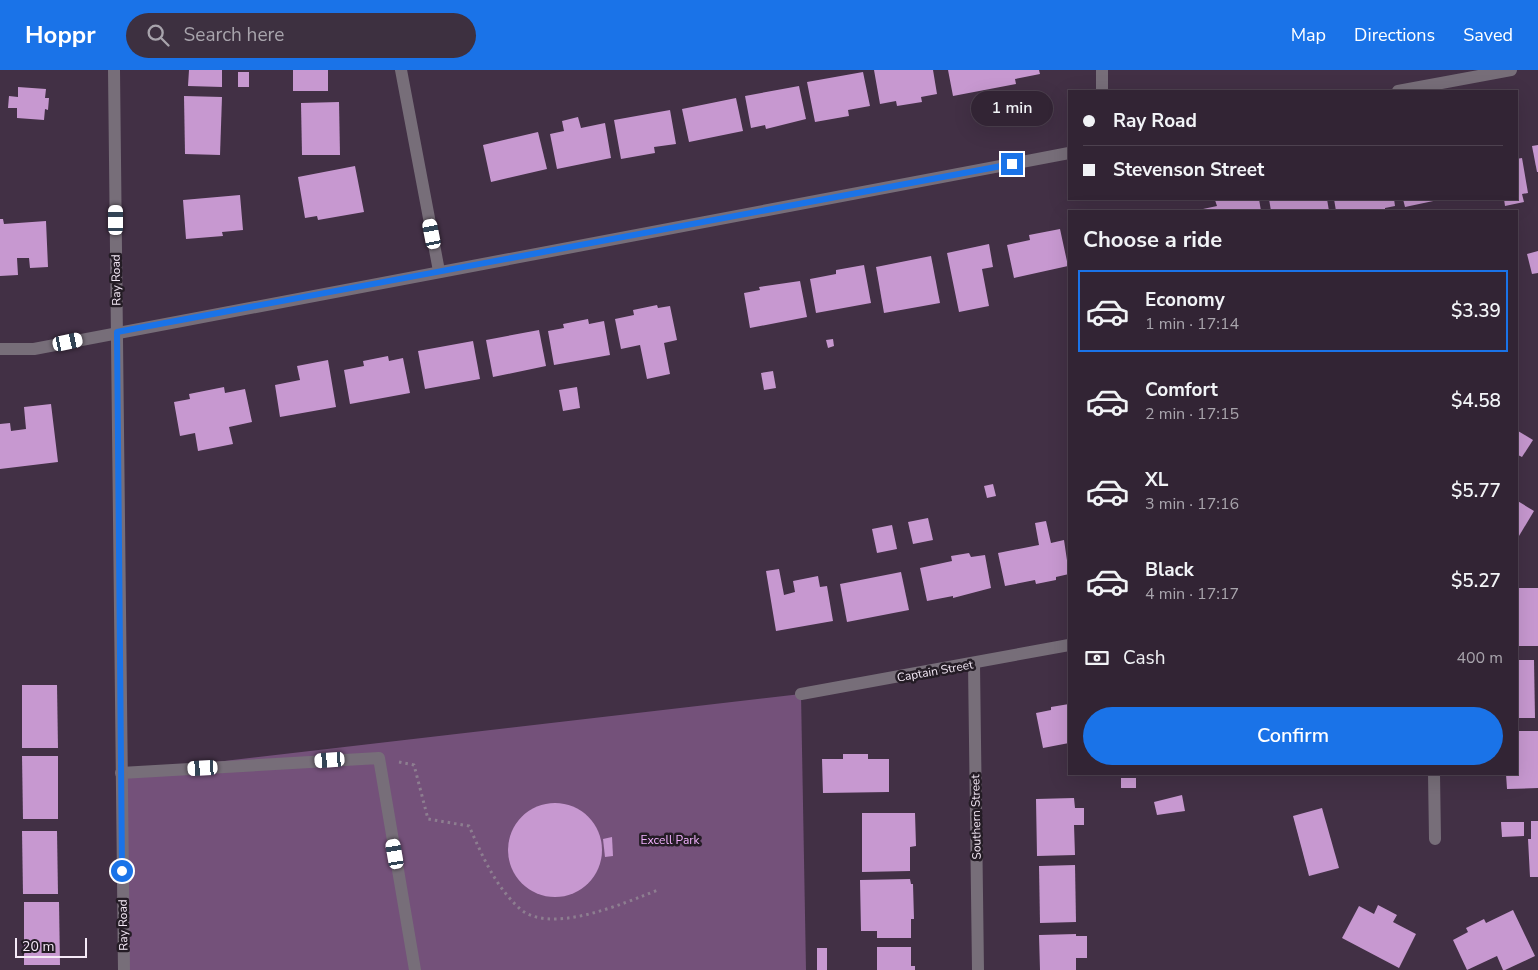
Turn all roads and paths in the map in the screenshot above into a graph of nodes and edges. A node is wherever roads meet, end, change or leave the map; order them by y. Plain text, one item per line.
1 (114, 70) edge
2 (401, 70) edge
3 (1102, 70) edge
4 (1511, 70) edge
5 (1446, 76) edge
6 (1102, 90) edge
7 (1401, 90) edge
8 (1068, 153) edge
9 (440, 271) junction
10 (117, 332) junction
11 (0, 349) edge
12 (1068, 645) edge
13 (974, 664) junction
14 (801, 694) dead end
15 (378, 758) junction
16 (121, 773) junction
17 (1434, 775) edge
18 (1435, 839) dead end
19 (658, 890) dead end
20 (124, 970) edge
21 (415, 970) edge
22 (978, 970) edge

1 - 10 street, Ray Road
2 - 9 street
3 - 6 street
4 - 5 street
5 - 7 street
8 - 9 street
9 - 10 street
10 - 11 street
10 - 16 street, Ray Road
12 - 13 street, Captain Street
13 - 14 street, Captain Street
13 - 22 street, Southern Street
15 - 16 street
15 - 19 path
15 - 21 street
16 - 20 street, Ray Road
17 - 18 street

